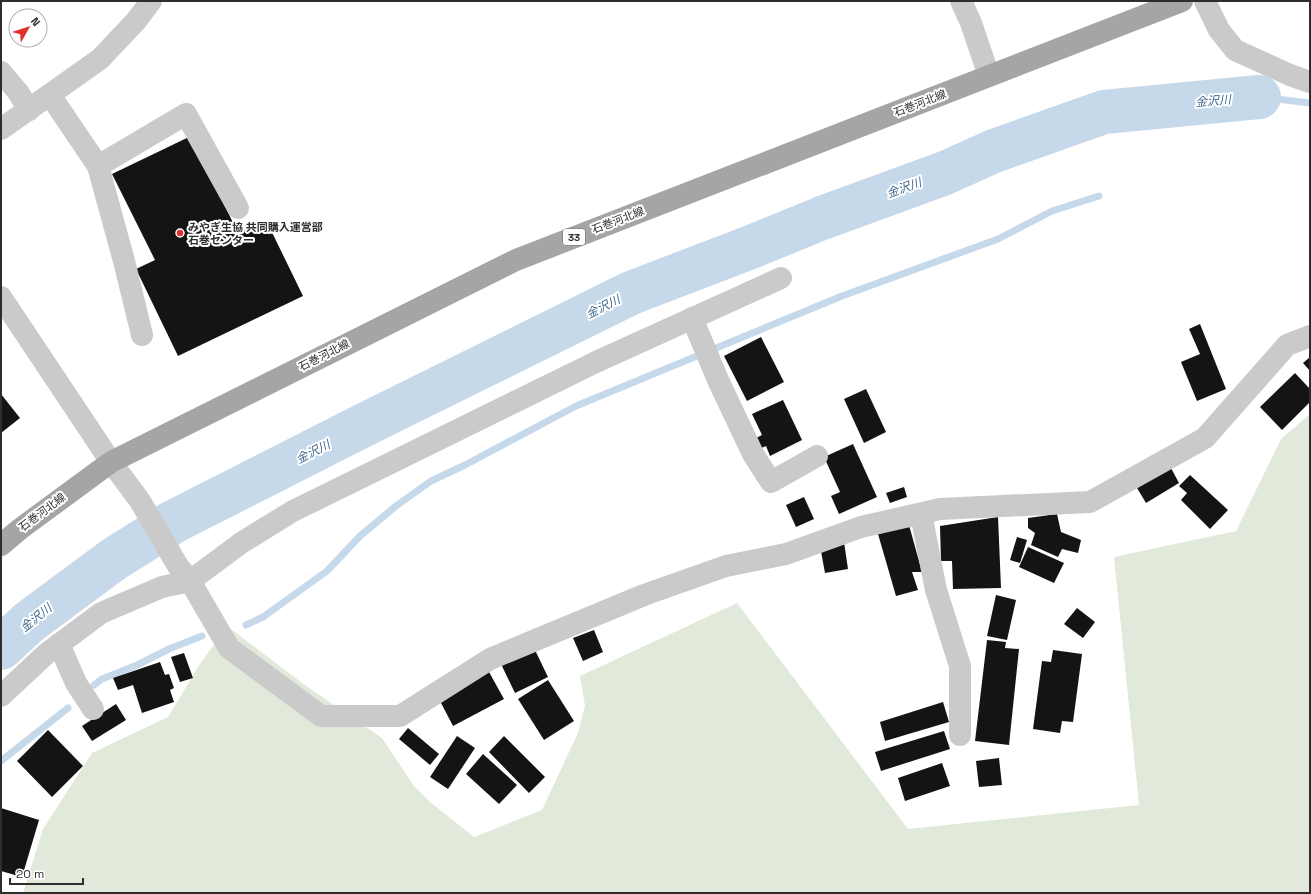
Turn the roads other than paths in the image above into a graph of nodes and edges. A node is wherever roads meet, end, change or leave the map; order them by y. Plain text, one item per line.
1 (151, 1) edge
2 (961, 1) edge
3 (1182, 1) edge
4 (1205, 1) edge
5 (1, 72) edge
6 (989, 76) junction
7 (1310, 82) edge
8 (50, 95) junction
9 (29, 110) junction
10 (1, 129) edge
11 (98, 166) junction
12 (238, 208) dead end
13 (781, 278) dead end
14 (1, 298) edge
15 (694, 324) junction
16 (142, 335) dead end
17 (1310, 336) edge
18 (817, 456) dead end
19 (111, 462) junction
20 (921, 514) junction
21 (1, 545) edge
22 (184, 574) junction
23 (59, 644) junction
24 (1, 696) edge
25 (94, 710) dead end
26 (960, 735) dead end

1 - 8 street
2 - 6 street
3 - 6 main road, 石巻河北線 / 33
4 - 7 street
5 - 9 street
6 - 19 main road, 石巻河北線 / 33
8 - 9 street
8 - 11 street
9 - 10 street
11 - 12 street
11 - 16 street
13 - 15 street
14 - 19 street
15 - 18 street
15 - 22 street
17 - 20 street
19 - 21 main road, 石巻河北線 / 33
19 - 22 street
20 - 22 street
20 - 26 street
22 - 23 street
23 - 24 street
23 - 25 street

